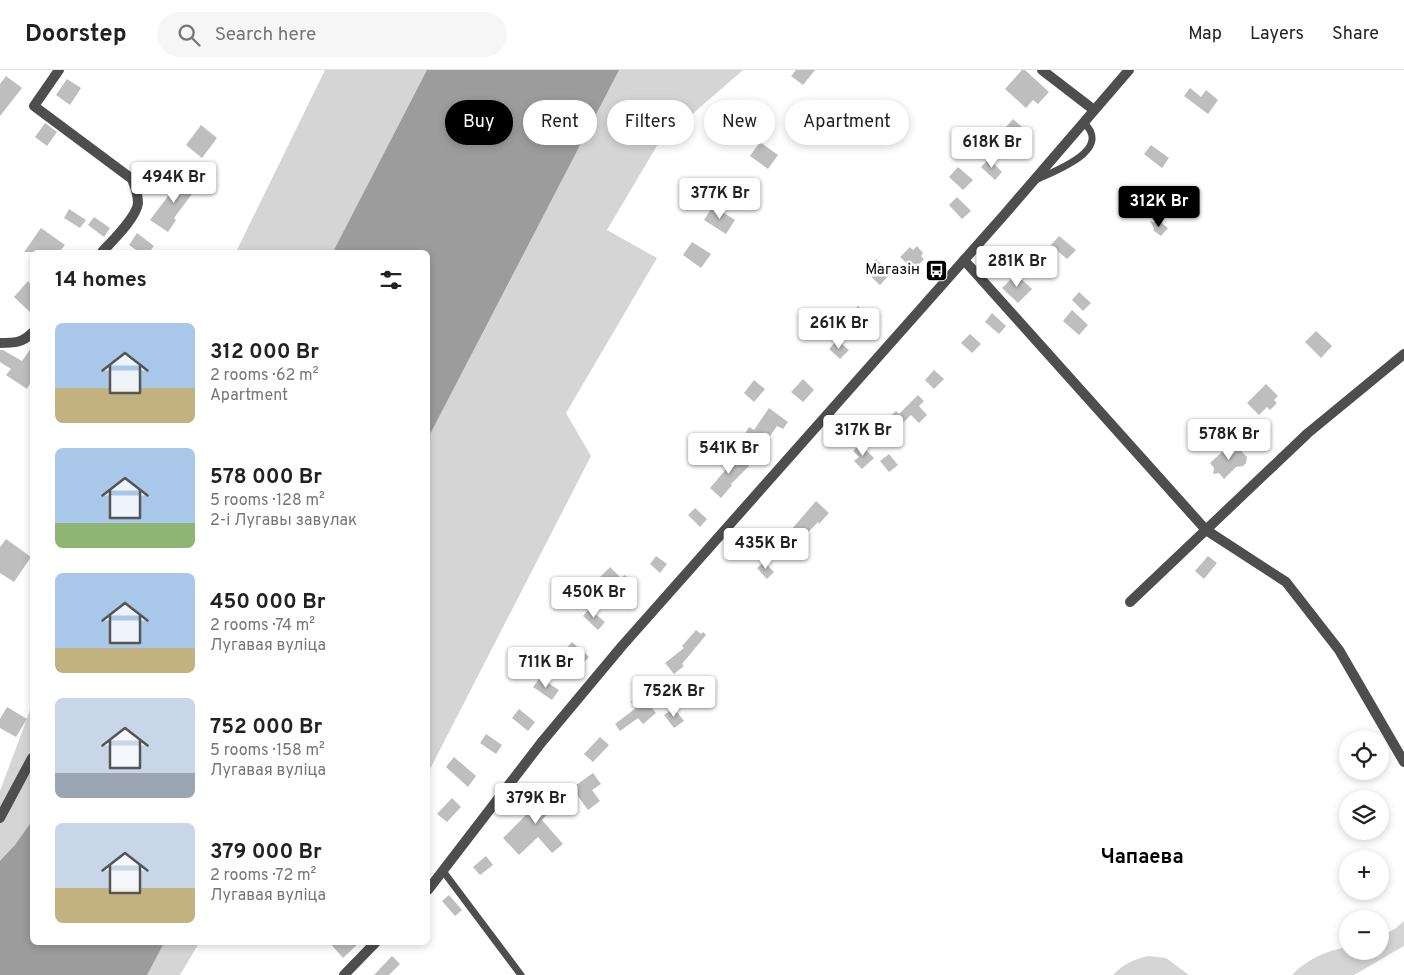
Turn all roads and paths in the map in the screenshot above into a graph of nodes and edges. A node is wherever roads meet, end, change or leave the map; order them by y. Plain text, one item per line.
1 (59, 70) edge
2 (1042, 70) edge
3 (1128, 70) edge
4 (1094, 110) junction
5 (1084, 122) junction
6 (1033, 182) junction
7 (104, 250) edge
8 (964, 260) junction
9 (30, 334) edge
10 (0, 343) edge
11 (1404, 354) edge
12 (1206, 530) junction
13 (1130, 602) dead end
14 (30, 762) edge
15 (1404, 762) edge
16 (0, 818) edge
17 (442, 871) junction
18 (430, 887) edge
19 (373, 945) edge
20 (344, 975) edge
21 (521, 975) edge

1 - 7 street
2 - 4 street
3 - 4 street
4 - 5 street
5 - 6 street
5 - 6 lane
6 - 8 street
8 - 12 street
8 - 17 street
9 - 10 street
11 - 12 street
12 - 13 street
12 - 15 street
14 - 16 street
17 - 18 street
17 - 21 lane
19 - 20 street

